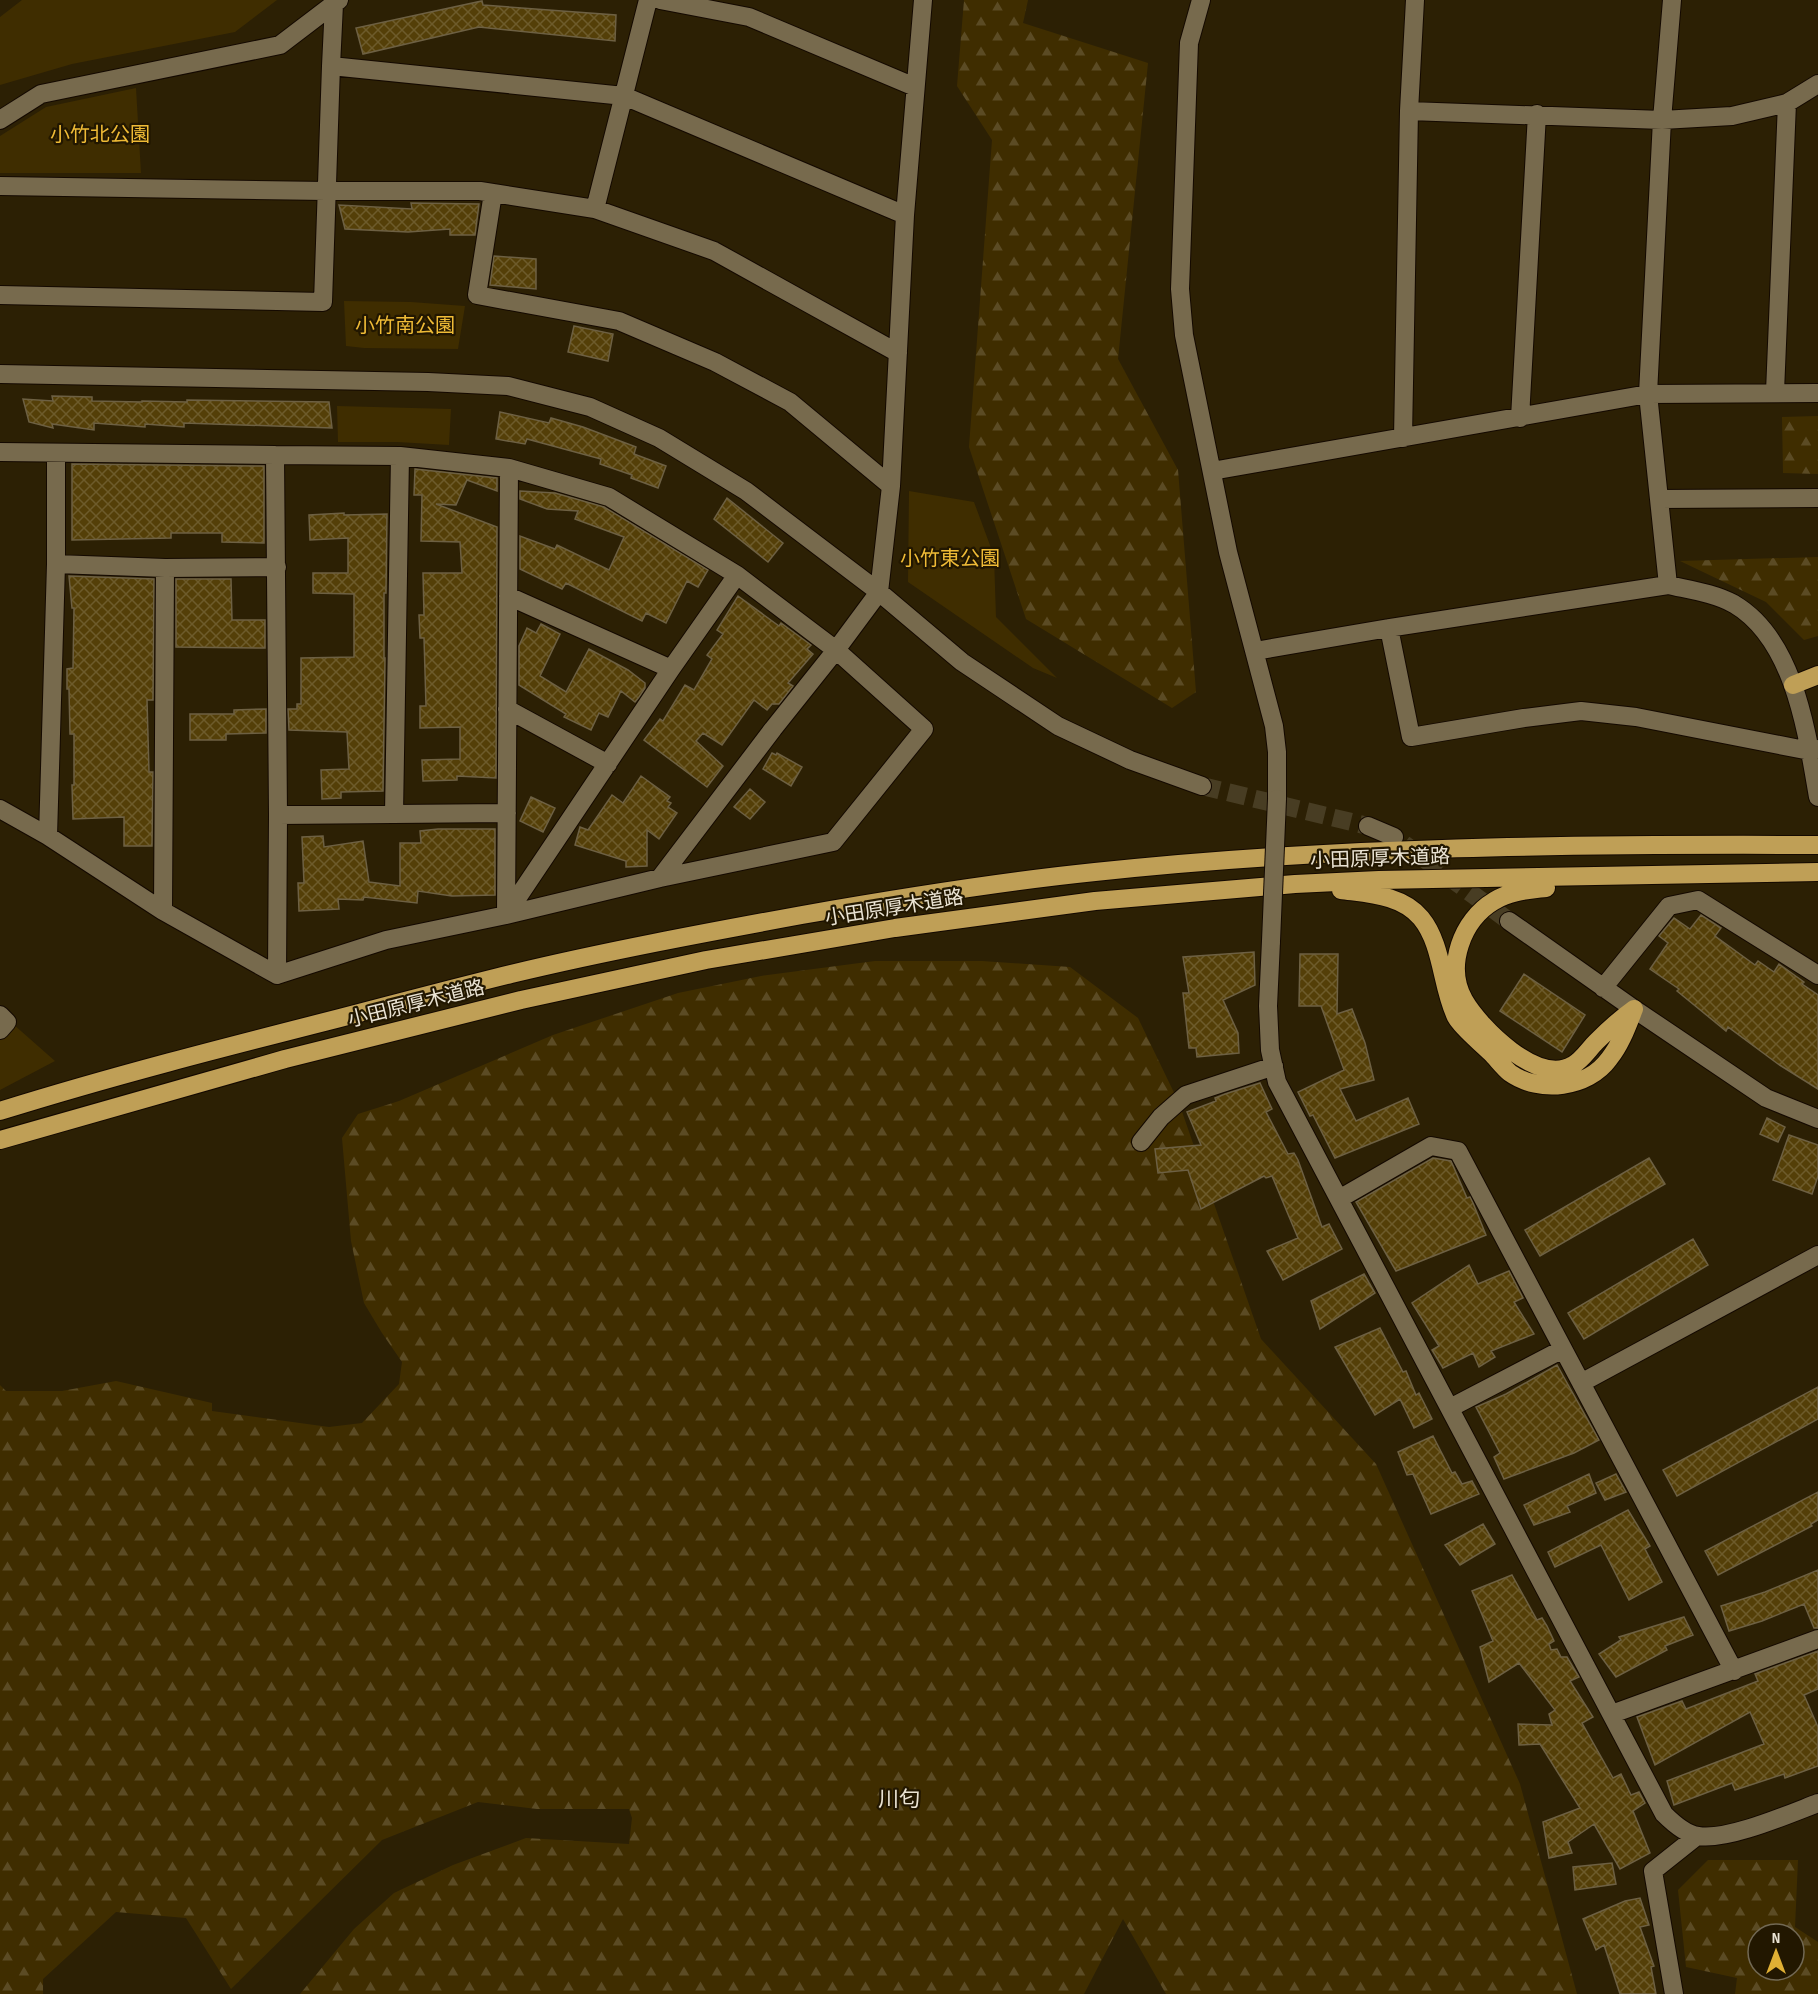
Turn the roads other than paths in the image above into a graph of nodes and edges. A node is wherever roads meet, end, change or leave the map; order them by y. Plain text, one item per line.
1 (648, 0) edge
2 (660, 0) edge
3 (923, 0) edge
4 (1201, 0) edge
5 (1415, 0) edge
6 (1672, 0) edge
7 (336, 2) edge
8 (331, 66) junction
9 (1818, 84) edge
10 (915, 87) junction
11 (624, 96) junction
12 (1787, 103) junction
13 (1409, 111) junction
14 (1538, 114) junction
15 (0, 120) edge
16 (1662, 120) junction
17 (0, 186) edge
18 (326, 191) junction
19 (493, 193) junction
20 (595, 209) junction
21 (904, 215) junction
22 (0, 295) edge
23 (898, 353) junction
24 (0, 374) edge
25 (1775, 392) junction
26 (1818, 393) edge
27 (1648, 394) junction
28 (1520, 418) junction
29 (1402, 438) junction
30 (0, 452) edge
31 (56, 453) junction
32 (275, 455) junction
33 (400, 456) junction
34 (509, 468) junction
35 (1212, 471) junction
36 (891, 486) junction
37 (1818, 498) edge
38 (1659, 499) junction
39 (56, 564) junction
40 (277, 567) junction
41 (165, 568) junction
42 (737, 575) junction
43 (1668, 585) junction
44 (879, 592) junction
45 (508, 597) junction
46 (1389, 628) junction
47 (836, 650) junction
48 (1255, 651) junction
49 (671, 669) junction
50 (1818, 675) edge
51 (1818, 681) edge
52 (1793, 685) junction
53 (507, 709) junction
54 (1814, 750) edge
55 (608, 764) junction
56 (1202, 786) tunnel mouth
57 (1818, 797) edge
58 (0, 809) edge
59 (507, 813) junction
60 (394, 814) junction
61 (279, 815) junction
62 (1368, 826) tunnel mouth
63 (48, 836) junction
64 (1394, 837) tunnel mouth
65 (1818, 845) edge
66 (1818, 872) edge
67 (1734, 873) junction
68 (660, 878) junction
69 (1296, 884) junction
70 (164, 911) junction
71 (506, 915) junction
72 (1509, 921) tunnel mouth
73 (277, 975) junction
74 (1818, 975) edge
75 (1603, 988) junction
76 (1634, 1010) junction
77 (0, 1015) edge
78 (0, 1030) edge
79 (1274, 1066) junction
80 (0, 1111) edge
81 (1818, 1119) edge
82 (0, 1140) edge
83 (1141, 1142) dead end
84 (1339, 1199) junction
85 (1818, 1255) edge
86 (1563, 1349) junction
87 (1581, 1383) junction
88 (1450, 1408) junction
89 (1818, 1639) edge
90 (1734, 1671) junction
91 (1612, 1714) junction
92 (1818, 1803) edge
93 (1697, 1836) junction
94 (1674, 1994) edge

1 - 11 street
2 - 10 street
3 - 10 street
4 - 35 street
5 - 13 street
6 - 16 street
7 - 8 street
7 - 15 street
8 - 11 street
8 - 18 street
9 - 12 street
10 - 21 street
11 - 20 street
11 - 21 street
12 - 16 street
12 - 25 street
13 - 14 street
13 - 29 street
14 - 16 street
14 - 28 street
16 - 27 street
17 - 18 street
18 - 19 street
18 - 22 street
19 - 20 street
19 - 36 street
20 - 23 street
21 - 23 street
23 - 36 street
24 - 44 street
25 - 26 street
25 - 27 street
27 - 28 street
27 - 38 street
28 - 29 street
29 - 35 street
30 - 31 street
31 - 32 street
31 - 39 street
32 - 33 street
32 - 40 street
33 - 34 street
33 - 60 street
34 - 42 street
34 - 45 street
35 - 48 street
36 - 44 street
37 - 38 street
38 - 43 street
39 - 41 street
39 - 63 street
40 - 41 street
40 - 61 street
41 - 70 street
42 - 47 street
42 - 49 street
43 - 46 street
43 - 52 street
44 - 47 street
44 - 56 street
45 - 49 street
45 - 53 street
46 - 48 street
46 - 54 street
47 - 68 street
47 - 68 street
48 - 79 street, bridge
49 - 55 street
50 - 52 highway
51 - 52 highway
52 - 54 street
53 - 55 street
53 - 59 street
54 - 57 street
55 - 71 street
58 - 63 street
59 - 60 street
59 - 71 street
60 - 61 street
61 - 73 street
62 - 64 street
63 - 70 street
65 - 80 highway, 小田原厚木道路
66 - 67 highway, 小田原厚木道路
67 - 69 highway, 小田原厚木道路
67 - 76 highway
68 - 71 street
69 - 76 highway
69 - 82 highway, 小田原厚木道路
70 - 73 street
71 - 73 street
72 - 75 street
74 - 75 street
75 - 76 street
76 - 81 street
77 - 78 street
79 - 83 street
79 - 84 street
84 - 86 street
84 - 88 street
85 - 87 street
86 - 87 street
86 - 88 street
87 - 90 street
88 - 91 street
89 - 90 street
90 - 91 street
91 - 93 street
92 - 93 street
93 - 94 street

